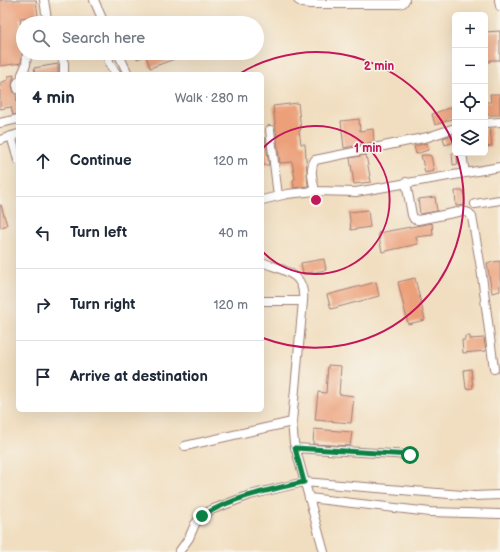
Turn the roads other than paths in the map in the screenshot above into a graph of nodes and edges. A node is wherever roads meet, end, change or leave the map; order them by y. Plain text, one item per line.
1 (44, 0) edge
2 (94, 0) edge
3 (298, 0) edge
4 (405, 0) edge
5 (499, 0) edge
6 (500, 6) edge
7 (45, 16) edge
8 (101, 16) edge
9 (26, 60) edge
10 (63, 60) edge
11 (109, 60) edge
12 (121, 60) edge
13 (23, 72) edge
14 (64, 72) edge
15 (115, 72) edge
16 (127, 72) edge
17 (16, 119) edge
18 (500, 122) edge
19 (0, 123) edge
20 (488, 124) edge
21 (452, 129) edge
22 (270, 130) dead end
23 (15, 135) edge
24 (0, 140) edge
25 (462, 156) edge
26 (500, 167) edge
27 (465, 173) junction
28 (406, 182) junction
29 (315, 191) junction
30 (278, 196) junction
31 (264, 200) edge
32 (500, 200) edge
33 (475, 204) dead end
34 (264, 263) edge
35 (264, 301) edge
36 (303, 301) junction
37 (494, 369) dead end
38 (292, 422) junction
39 (185, 446) dead end
40 (295, 448) junction
41 (410, 455) dead end
42 (304, 482) junction
43 (500, 495) edge
44 (309, 498) junction
45 (500, 514) edge
46 (179, 552) edge
47 (324, 552) edge

1 - 7 street
2 - 8 street
3 - 4 street
5 - 6 street
9 - 13 street
10 - 14 street
11 - 15 street
12 - 16 street
17 - 19 street
18 - 20 street
21 - 29 street
22 - 30 street
23 - 24 street
25 - 27 street
26 - 27 street
27 - 28 street
28 - 29 street
28 - 37 street
29 - 30 street
30 - 31 street
32 - 33 street
34 - 36 street
35 - 36 street
36 - 38 street
38 - 39 street
38 - 40 street
40 - 41 street
40 - 42 street
42 - 43 street
42 - 44 street
42 - 46 street
44 - 45 street
44 - 47 street

